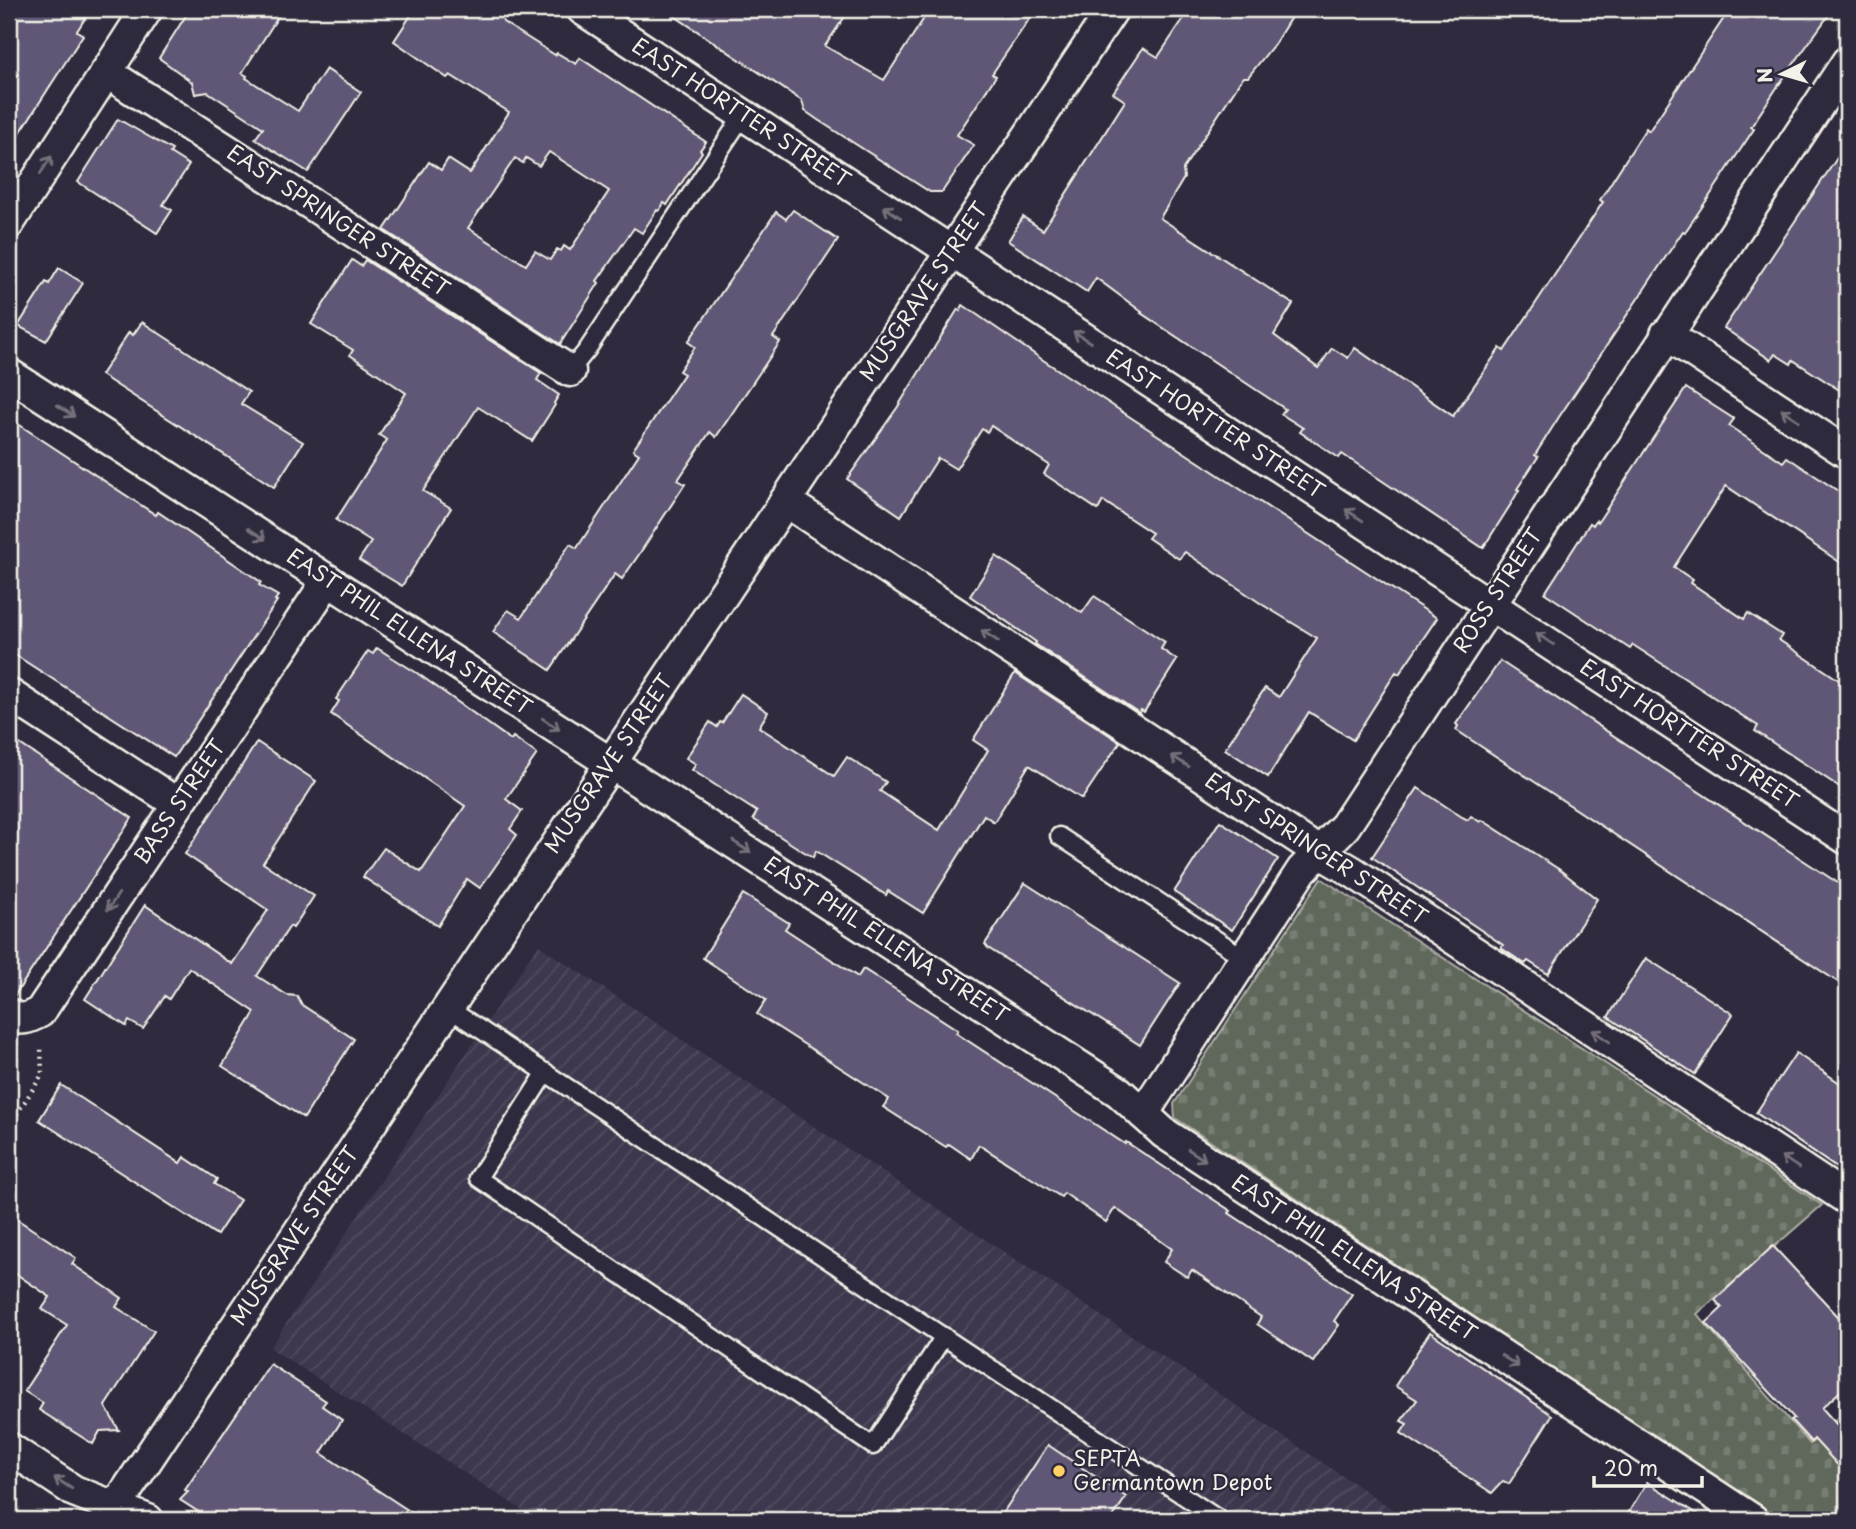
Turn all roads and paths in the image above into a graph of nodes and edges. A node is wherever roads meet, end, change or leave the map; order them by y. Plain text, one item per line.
1 (147, 9) edge
2 (582, 9) edge
3 (1113, 9) edge
4 (1847, 62) edge
5 (106, 72) junction
6 (744, 114) junction
7 (9, 223) edge
8 (951, 251) junction
9 (1666, 334) junction
10 (570, 371) joint
11 (9, 374) edge
12 (1847, 453) edge
13 (785, 501) junction
14 (328, 580) junction
15 (1490, 603) junction
16 (9, 694) edge
17 (611, 762) junction
18 (178, 804) junction
19 (1059, 836) dead end
20 (1847, 839) edge
21 (1319, 852) junction
22 (1246, 959) junction
23 (448, 1008) junction
24 (18, 1017) edge
25 (41, 1047) dead end
26 (546, 1072) junction
27 (1143, 1114) junction
28 (9, 1126) edge
29 (1847, 1199) edge
30 (944, 1336) junction
31 (9, 1448) edge
32 (111, 1514) edge
33 (148, 1520) edge
34 (1220, 1520) edge
35 (1753, 1520) edge

1 - 5 street
2 - 6 street, EAST HORTTER STREET
3 - 8 street, MUSGRAVE STREET
4 - 9 street, ROSS STREET
7 -> 5 street
5 - 10 street, EAST SPRINGER STREET
8 -> 6 street, EAST HORTTER STREET
6 - 10 lane
8 - 13 street, MUSGRAVE STREET
15 -> 8 street, EAST HORTTER STREET
12 -> 9 street
9 - 15 street, ROSS STREET
11 -> 14 street, EAST PHIL ELLENA STREET
13 - 17 street, MUSGRAVE STREET
21 -> 13 street, EAST SPRINGER STREET
14 -> 17 street, EAST PHIL ELLENA STREET
14 - 18 street, BASS STREET
20 -> 15 street, EAST HORTTER STREET
15 - 21 street, ROSS STREET
16 - 18 street
17 - 23 street, MUSGRAVE STREET
17 -> 27 street, EAST PHIL ELLENA STREET
18 -> 24 street, BASS STREET
19 - 22 lane
21 - 22 street, ROSS STREET
29 -> 21 street, EAST SPRINGER STREET
22 - 27 street, ROSS STREET
23 - 26 lane
23 - 32 street, MUSGRAVE STREET
25 - 28 path
26 - 30 lane
26 - 30 lane
27 -> 35 street, EAST PHIL ELLENA STREET
30 - 34 lane
32 -> 31 street
32 - 33 street

